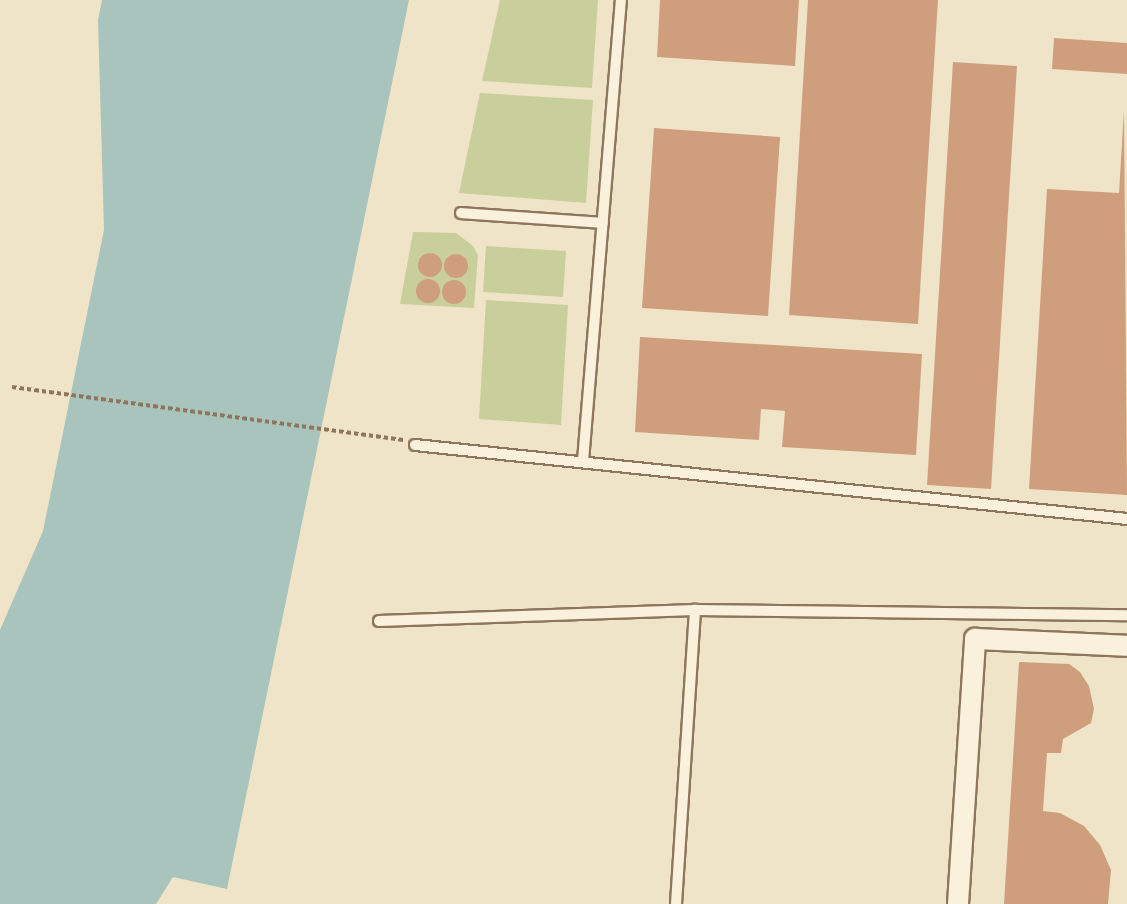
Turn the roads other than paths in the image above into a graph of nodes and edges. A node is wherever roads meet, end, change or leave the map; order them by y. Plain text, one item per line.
1 (621, 0) edge
2 (461, 213) dead end
3 (603, 223) junction
4 (415, 445) road end
5 (583, 461) junction
6 (1127, 519) edge
7 (696, 610) junction
8 (1127, 615) edge
9 (379, 621) dead end
10 (1127, 646) edge
11 (676, 904) edge
12 (958, 904) edge

1 - 3 lane
2 - 3 lane
3 - 5 lane
4 - 5 lane
5 - 6 lane
7 - 8 lane
7 - 9 lane
7 - 11 lane
10 - 12 street

